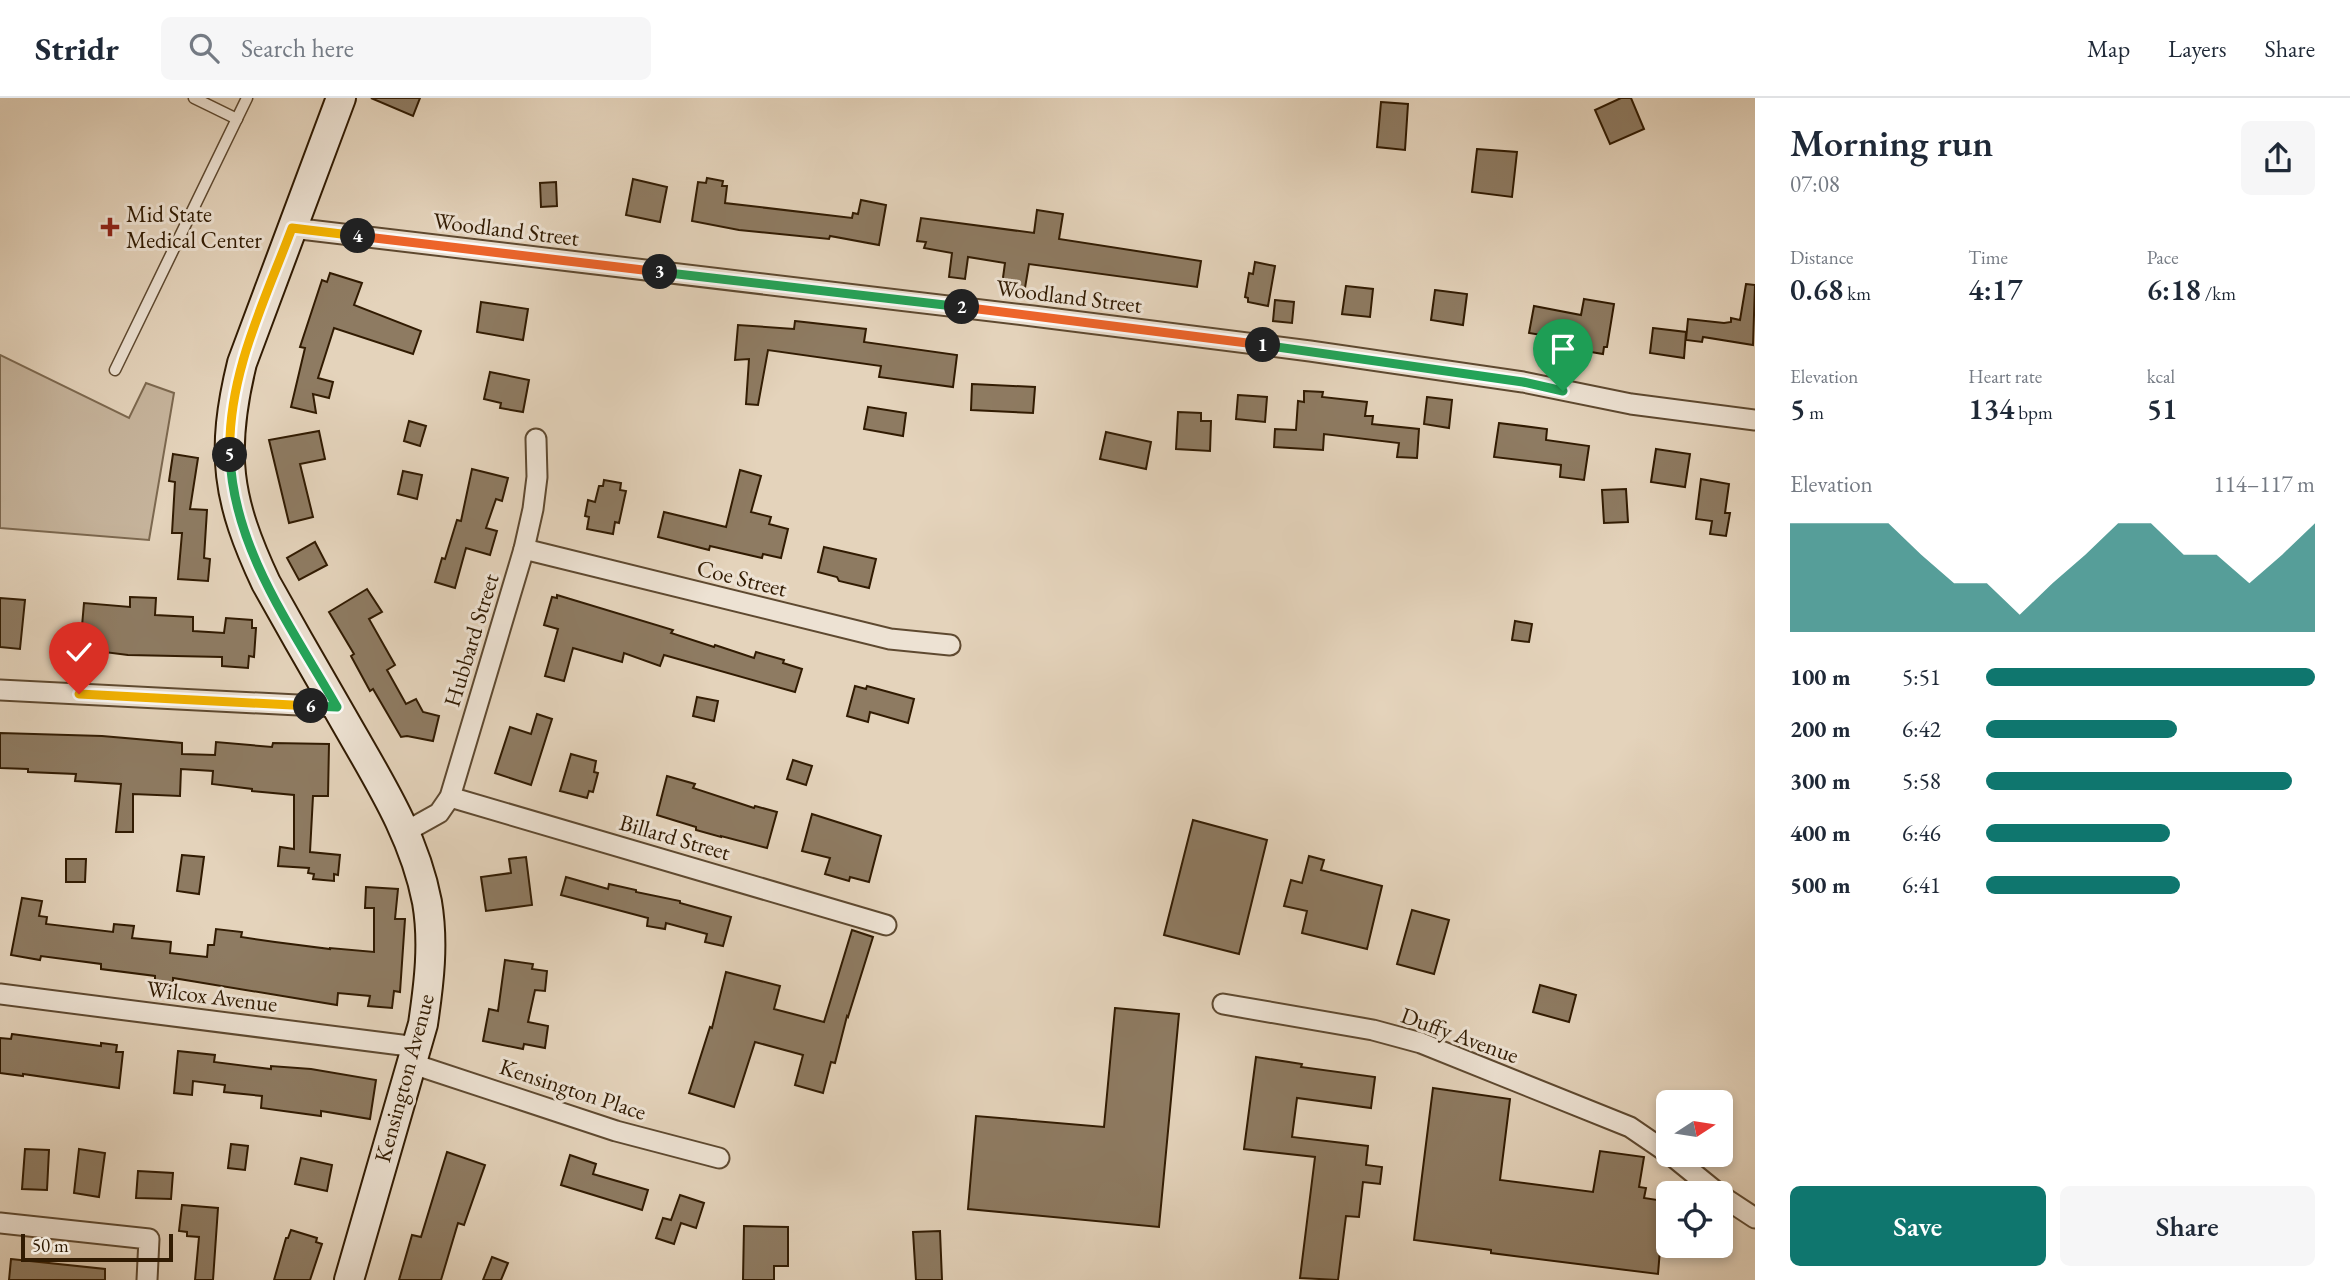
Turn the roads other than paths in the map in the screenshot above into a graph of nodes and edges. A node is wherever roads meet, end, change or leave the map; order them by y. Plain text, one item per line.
1 (194, 98) edge
2 (247, 98) edge
3 (341, 98) edge
4 (237, 118) junction
5 (292, 228) junction
6 (115, 370) dead end
7 (1755, 420) edge
8 (536, 439) dead end
9 (524, 549) junction
10 (950, 645) dead end
11 (0, 690) edge
12 (337, 707) junction
13 (450, 797) junction
14 (405, 832) junction
15 (886, 925) dead end
16 (0, 994) edge
17 (1223, 1004) dead end
18 (415, 1056) junction
19 (1656, 1145) edge
20 (719, 1158) dead end
21 (1686, 1167) edge
22 (1703, 1181) edge
23 (1733, 1203) edge
24 (1755, 1218) edge
25 (0, 1223) edge
26 (147, 1280) edge
27 (349, 1280) edge

1 - 4 lane
2 - 4 lane
3 - 5 main road, Kensington Avenue
4 - 6 lane
5 - 7 street, Woodland Street
5 - 12 main road, Kensington Avenue
8 - 9 street, Hubbard Street
9 - 10 street, Coe Street
9 - 13 street, Hubbard Street
11 - 12 street
12 - 14 main road, Kensington Avenue
13 - 14 street, Hubbard Street
13 - 15 street, Billard Street
14 - 18 main road, Kensington Avenue
16 - 18 street, Wilcox Avenue
17 - 19 street, Duffy Avenue
18 - 20 street, Kensington Place
18 - 27 main road, Kensington Avenue
21 - 22 street, Duffy Avenue
23 - 24 street, Duffy Avenue
25 - 26 street

